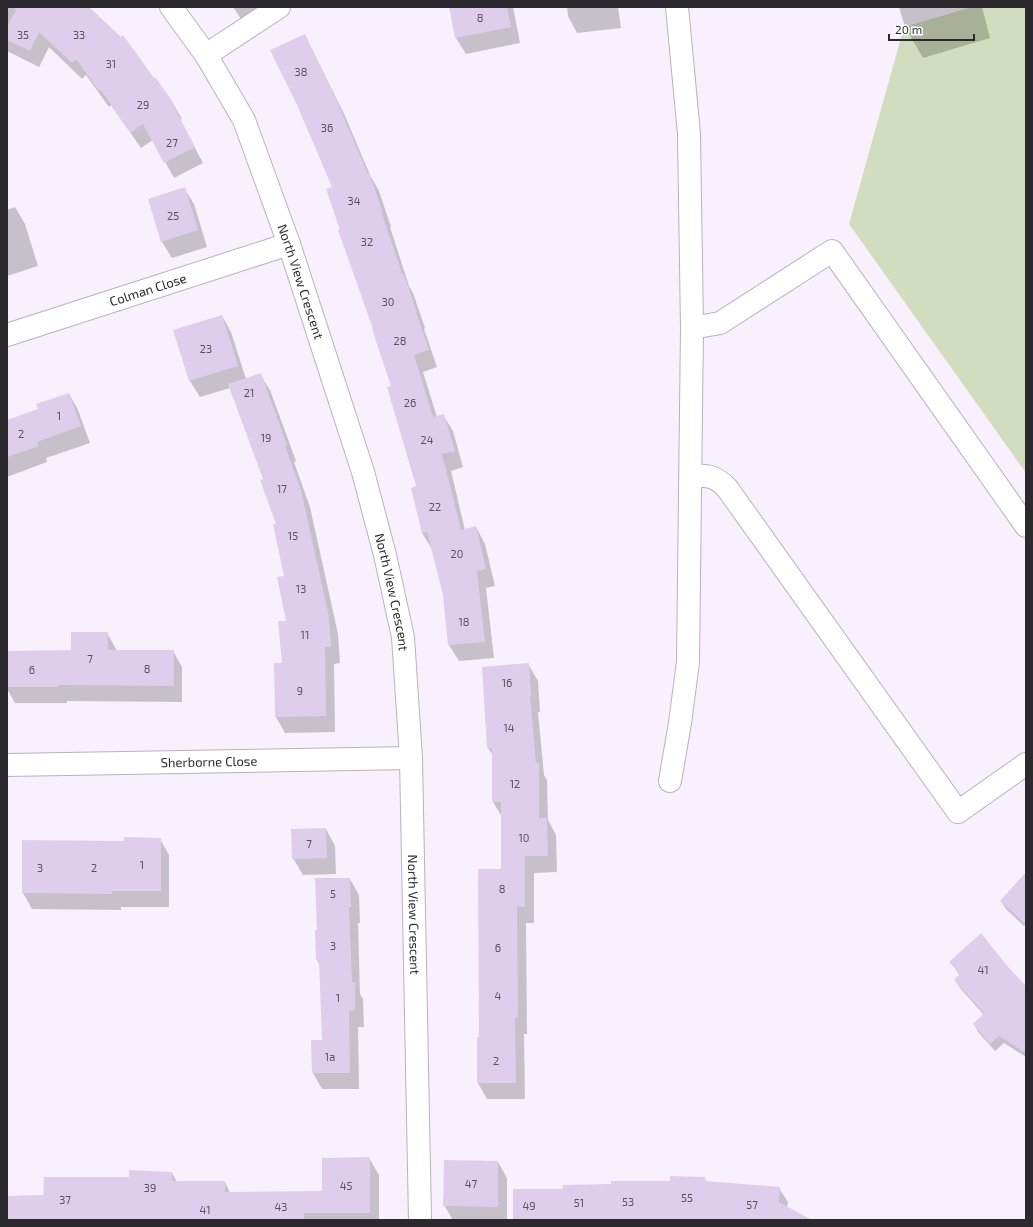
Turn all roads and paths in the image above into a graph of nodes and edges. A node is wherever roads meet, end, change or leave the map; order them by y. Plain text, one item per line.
1 (171, 7) edge
2 (279, 7) edge
3 (677, 7) edge
4 (206, 54) junction
5 (289, 244) junction
6 (692, 328) junction
7 (7, 335) edge
8 (690, 475) junction
9 (1026, 526) edge
10 (411, 758) junction
11 (1026, 764) edge
12 (7, 765) edge
13 (670, 781) dead end
14 (420, 1220) edge

1 - 4 street, North View Crescent
2 - 4 street
3 - 6 street
4 - 5 street, North View Crescent
5 - 7 street, Colman Close
5 - 10 street, North View Crescent
6 - 8 street
6 - 9 street
8 - 11 street
8 - 13 street
10 - 12 street, Sherborne Close
10 - 14 street, North View Crescent

